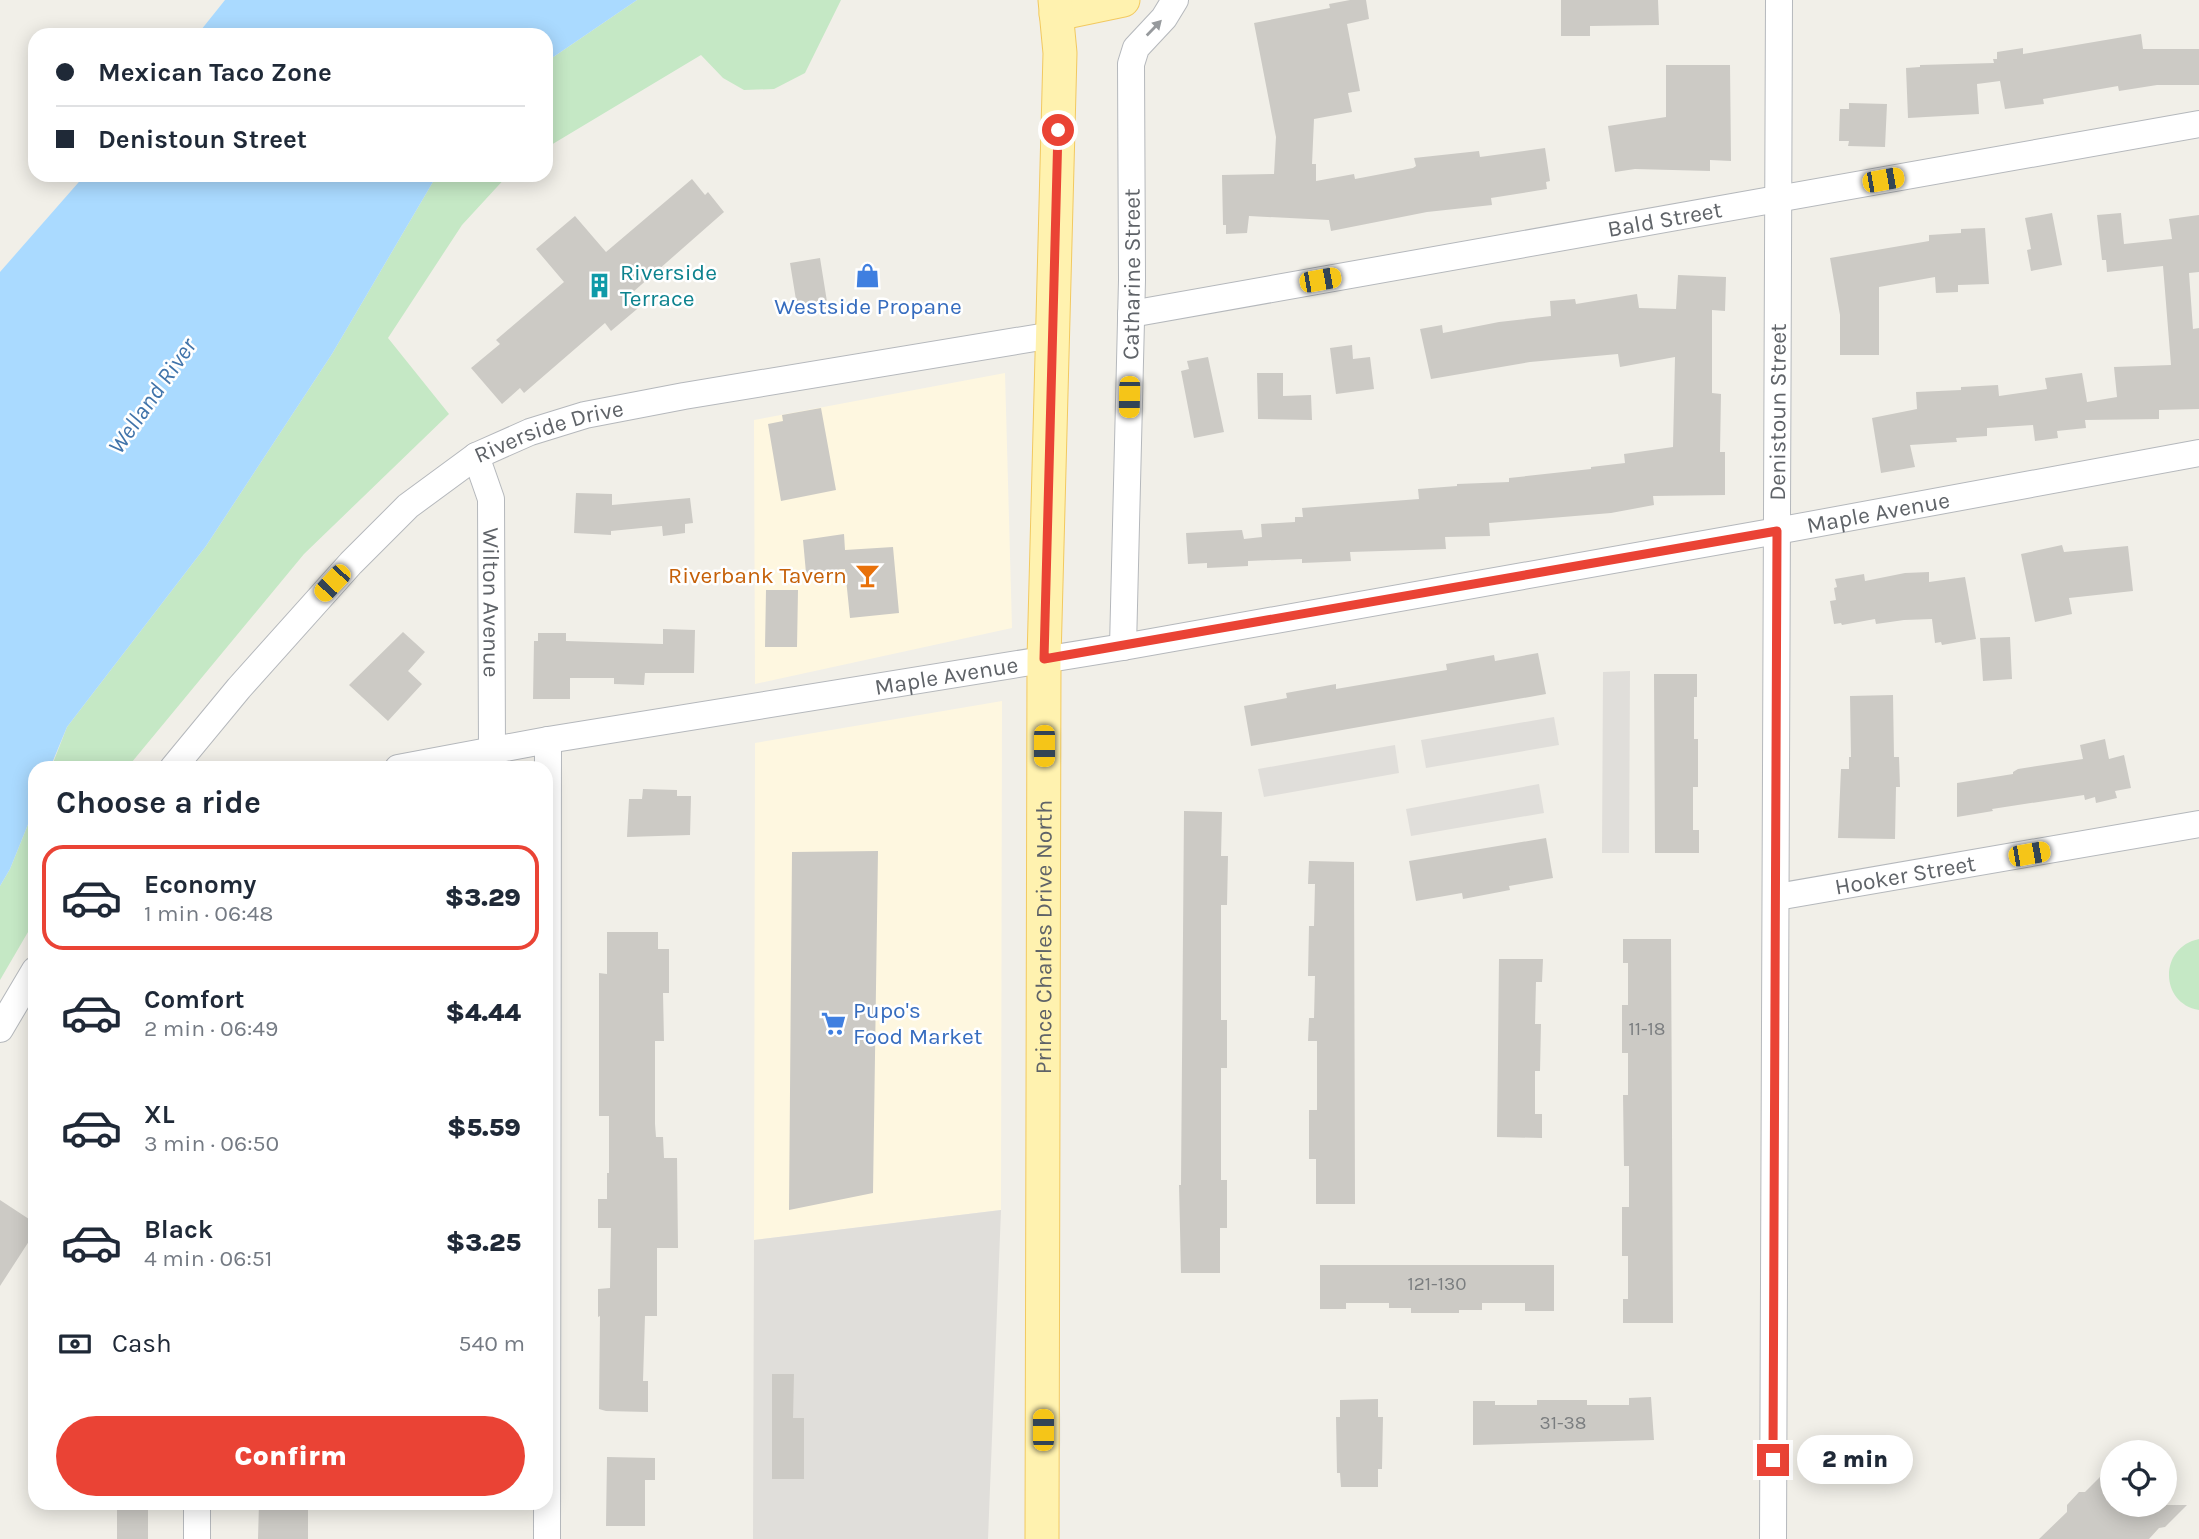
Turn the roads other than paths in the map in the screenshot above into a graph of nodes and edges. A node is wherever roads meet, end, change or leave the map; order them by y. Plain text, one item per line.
1 (1123, 0) edge
2 (1175, 0) edge
3 (1779, 0) edge
4 (1055, 7) edge
5 (2199, 124) edge
6 (1778, 199) junction
7 (1131, 314) junction
8 (1053, 335) junction
9 (2199, 453) edge
10 (475, 457) junction
11 (1777, 531) junction
12 (1123, 647) junction
13 (1044, 659) junction
14 (548, 740) junction
15 (492, 750) junction
16 (178, 761) edge
17 (435, 761) edge
18 (548, 761) edge
19 (2199, 824) edge
20 (1777, 897) junction
21 (28, 982) edge
22 (0, 1030) edge
23 (197, 1510) edge
24 (547, 1510) edge
25 (197, 1539) edge
26 (547, 1539) edge
27 (1042, 1539) edge
28 (1773, 1539) edge

1 - 4 main road
7 -> 2 street, Catharine Street
3 - 6 street, Denistoun Street
4 - 8 main road, Prince Charles Drive North
5 - 6 street, Bald Street
6 - 7 street, Bald Street
6 - 11 street, Denistoun Street
7 - 12 street, Catharine Street
8 - 10 street, Riverside Drive
8 - 13 main road, Prince Charles Drive North
9 - 11 street, Maple Avenue
10 - 15 street, Wilton Avenue
10 - 16 street, Riverside Drive
11 - 12 street, Maple Avenue
11 - 20 street, Denistoun Street
12 - 13 street, Maple Avenue
13 - 14 street, Maple Avenue
13 - 27 main road, Prince Charles Drive North
14 - 15 street, Maple Avenue
14 - 18 street
15 - 17 street, Maple Avenue
19 - 20 street, Hooker Street
20 - 28 street, Denistoun Street
21 - 22 street
23 - 25 street
24 - 26 street

